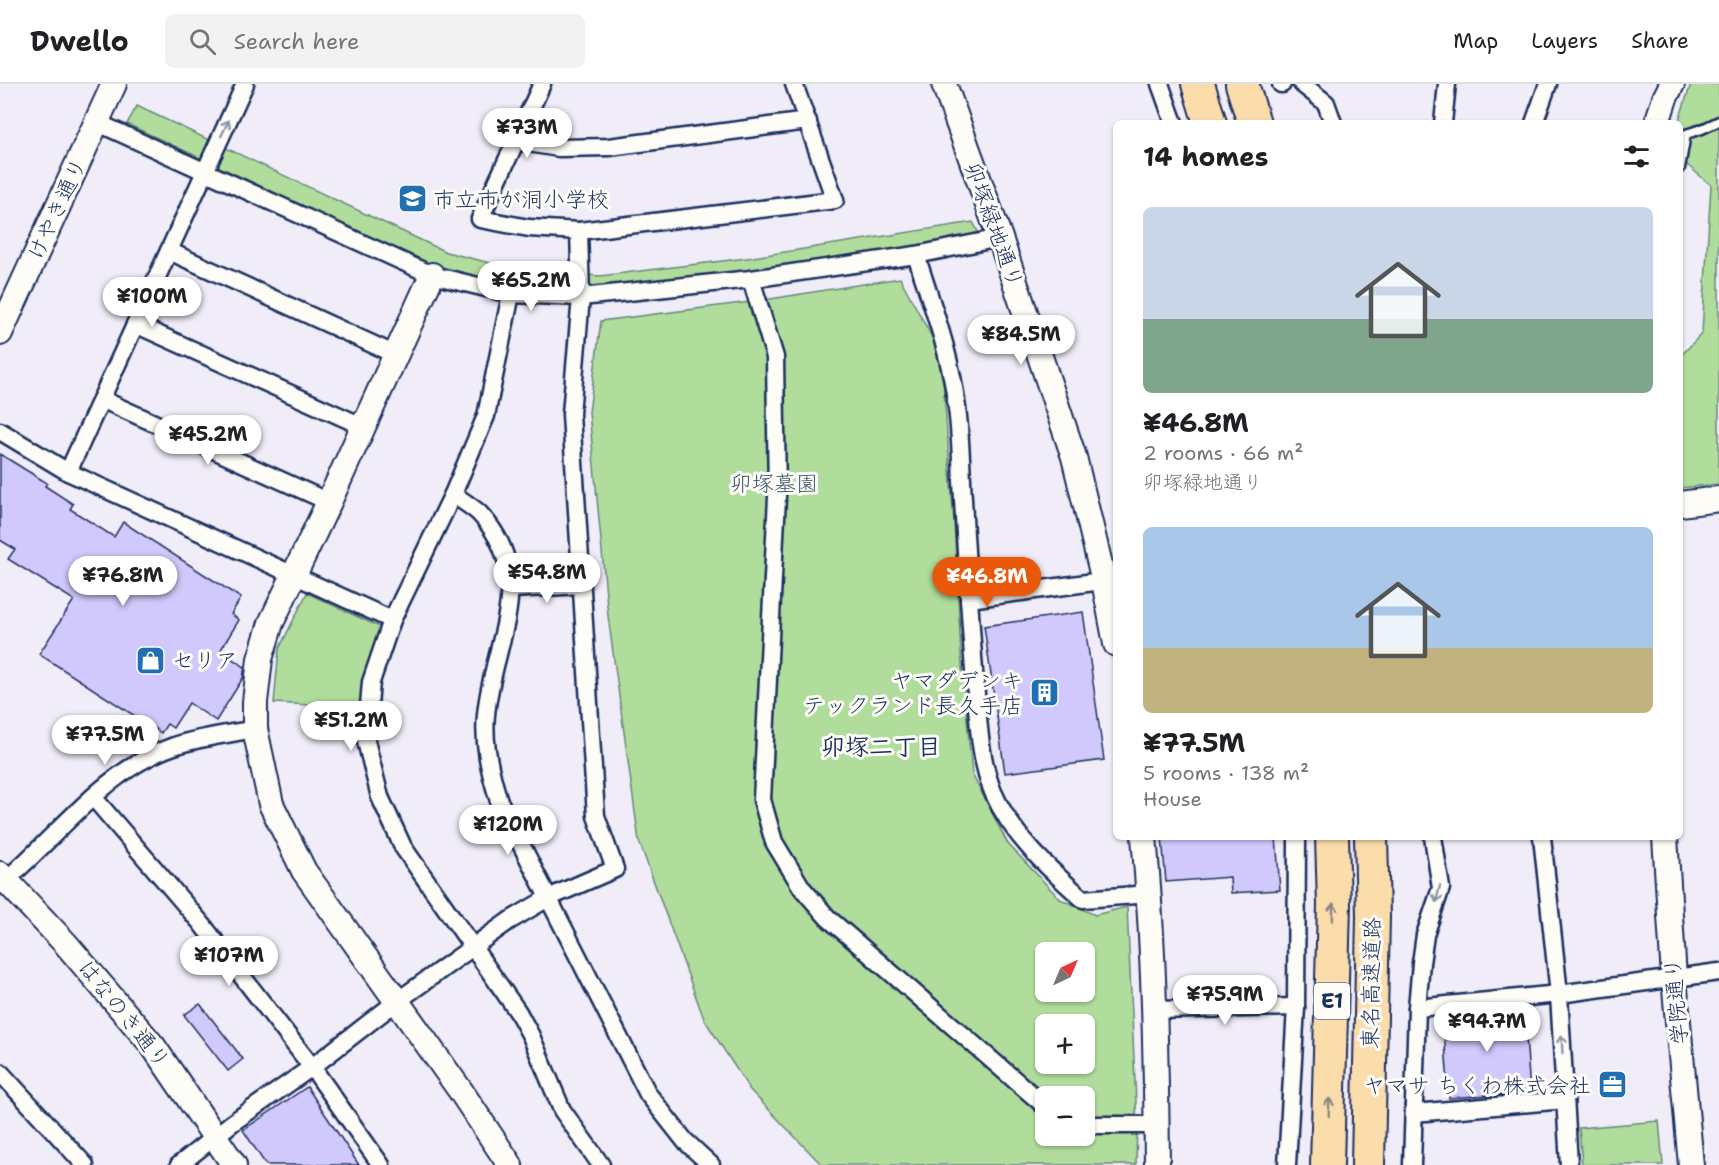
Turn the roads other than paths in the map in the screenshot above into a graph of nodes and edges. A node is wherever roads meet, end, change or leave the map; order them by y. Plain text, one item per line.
1 (114, 84) edge
2 (245, 84) edge
3 (542, 84) edge
4 (794, 84) edge
5 (944, 84) edge
6 (1160, 84) edge
7 (1198, 84) edge
8 (1242, 84) edge
9 (1302, 84) edge
10 (1447, 84) edge
11 (1548, 84) edge
12 (1672, 84) edge
13 (1173, 120) edge
14 (1209, 120) edge
15 (1253, 120) edge
16 (1332, 120) edge
17 (1443, 120) edge
18 (1535, 120) edge
19 (1658, 120) edge
20 (808, 121) junction
21 (1719, 121) edge
22 (96, 122) junction
23 (516, 141) junction
24 (1683, 151) edge
25 (205, 171) junction
26 (579, 231) junction
27 (1000, 238) junction
28 (169, 251) junction
29 (915, 255) junction
30 (432, 275) junction
31 (751, 279) junction
32 (511, 294) junction
33 (581, 297) junction
34 (135, 324) junction
35 (0, 333) edge
36 (396, 355) junction
37 (101, 399) junction
38 (362, 426) junction
39 (0, 431) edge
40 (68, 472) junction
41 (453, 494) junction
42 (1719, 499) edge
43 (329, 502) junction
44 (1683, 504) edge
45 (294, 573) junction
46 (1110, 580) edge
47 (581, 585) junction
48 (511, 589) junction
49 (969, 599) junction
50 (1113, 612) edge
51 (392, 620) junction
52 (255, 729) junction
53 (93, 797) junction
54 (1144, 840) edge
55 (1297, 840) edge
56 (1332, 840) edge
57 (1371, 840) edge
58 (1434, 840) edge
59 (1542, 840) edge
60 (1665, 840) edge
61 (2, 880) edge
62 (1149, 894) junction
63 (548, 898) junction
64 (472, 948) junction
65 (1719, 972) edge
66 (1674, 978) junction
67 (1559, 994) junction
68 (396, 1002) junction
69 (1296, 1007) junction
70 (1417, 1008) junction
71 (1154, 1010) junction
72 (312, 1067) junction
73 (0, 1072) edge
74 (1035, 1097) edge
75 (1565, 1100) junction
76 (1414, 1113) junction
77 (1095, 1125) edge
78 (1156, 1125) junction
79 (215, 1138) junction
80 (85, 1165) edge
81 (178, 1165) edge
82 (234, 1165) edge
83 (381, 1165) edge
84 (510, 1165) edge
85 (601, 1165) edge
86 (711, 1165) edge
87 (1157, 1165) edge
88 (1287, 1165) edge
89 (1327, 1165) edge
90 (1368, 1165) edge
91 (1412, 1165) edge
92 (1569, 1165) edge
93 (1691, 1165) edge

1 - 22 street, けやき通り
25 -> 2 street
3 - 23 street
4 - 20 street
5 - 27 street, 卯塚緑地通り
6 - 13 street
7 - 14 highway
8 - 15 highway
9 - 16 street
10 - 17 street
11 - 18 street
12 - 19 street
20 - 23 street
20 - 26 street
21 - 24 lane
22 - 25 street
22 - 35 street, けやき通り
23 - 26 street
25 - 28 street
25 - 30 street
26 - 33 street
27 - 29 street
27 - 46 street, 卯塚緑地通り
28 - 34 street
28 - 36 street
29 - 31 street
29 - 49 street
30 - 32 street
30 - 36 street
31 - 33 street
31 - 74 street
32 - 33 street
32 - 41 street
33 - 47 street
34 - 37 street
34 - 38 street
36 - 38 street
37 - 40 street
37 - 43 street
38 - 43 street
39 - 40 street
40 - 45 street
41 - 48 street
41 - 51 street
42 - 44 street
43 - 45 street
45 - 51 street
45 - 52 street
46 - 49 street
46 - 50 street, 卯塚緑地通り
47 - 48 street
47 - 63 street
48 - 63 street
49 - 62 street
51 - 64 street
52 - 53 street
52 - 68 street
53 - 61 street
53 - 72 street
54 - 62 street
55 - 69 street
89 -> 56 highway, 東名高速道路 / E1
57 - 90 highway, 東名高速道路 / E1
58 -> 70 street
59 - 67 street
60 - 66 street, 学院通り
61 - 79 street, はなのき通り
62 - 71 street
63 - 64 street
63 - 86 street
64 - 68 street
64 - 85 street
65 - 66 street
66 - 67 street
66 - 93 street, 学院通り
67 - 70 street
75 -> 67 street
68 - 72 street
68 - 84 street
69 - 71 street
69 - 88 street
70 - 76 street
71 - 78 street
72 - 79 street
72 - 83 street
73 - 80 street
75 - 76 street
75 - 92 street
76 - 91 street
77 - 78 street
78 - 87 street
79 - 81 street
79 - 82 street, はなのき通り

